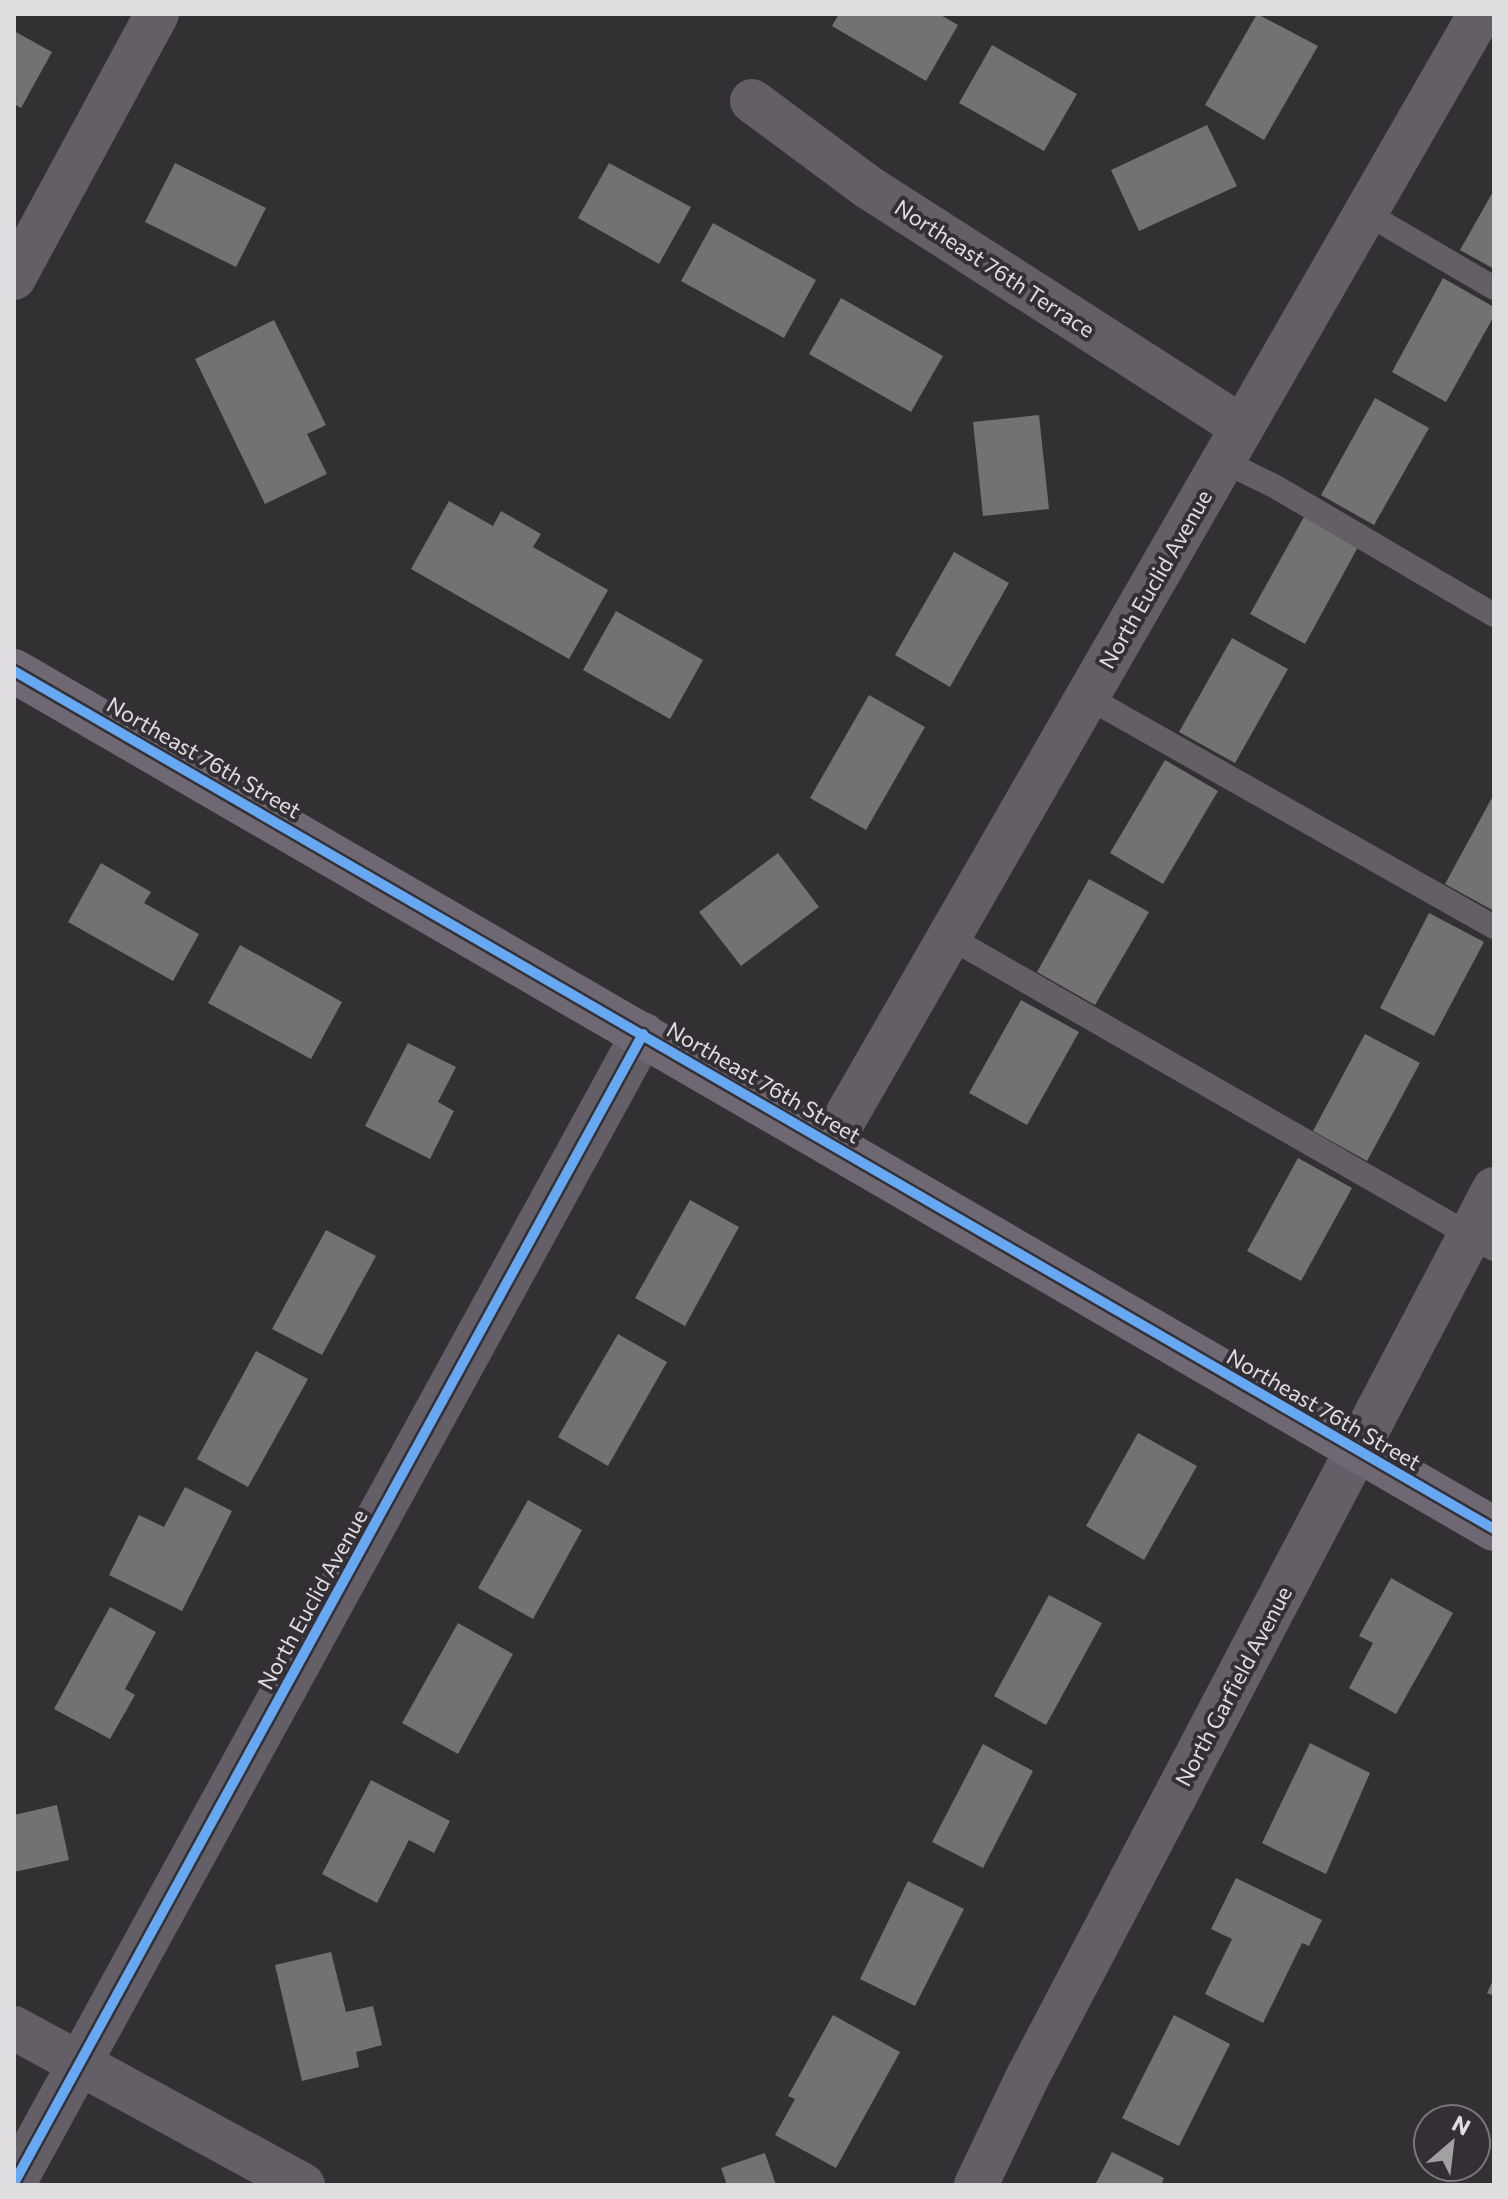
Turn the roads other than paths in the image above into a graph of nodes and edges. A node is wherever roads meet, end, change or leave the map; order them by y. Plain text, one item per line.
1 (157, 14) edge
2 (1480, 14) edge
3 (752, 101) dead end
4 (1366, 213) junction
5 (14, 278) edge
6 (1494, 288) edge
7 (1233, 444) junction
8 (1494, 615) edge
9 (14, 671) edge
10 (1087, 697) junction
11 (1494, 927) edge
12 (949, 937) junction
13 (643, 1034) junction
14 (830, 1144) junction
15 (1494, 1189) edge
16 (1482, 1242) edge
17 (1356, 1452) junction
18 (1494, 1529) edge
19 (14, 2028) edge
20 (81, 2064) junction
21 (14, 2183) edge
22 (303, 2185) edge
23 (976, 2185) edge

1 - 5 street
2 - 4 street, North Euclid Avenue
3 - 7 street, Northeast 76th Terrace
4 - 6 lane
4 - 7 street, North Euclid Avenue
7 - 8 lane
7 - 10 street, North Euclid Avenue
9 - 13 street, Northeast 76th Street
10 - 11 lane
10 - 12 street, North Euclid Avenue
12 - 14 street, North Euclid Avenue
12 - 16 lane
13 - 14 street, Northeast 76th Street
13 - 20 street, North Euclid Avenue
14 - 17 street, Northeast 76th Street
15 - 16 street, North Garfield Avenue
16 - 17 street, North Garfield Avenue
17 - 18 street, Northeast 76th Street
17 - 23 street, North Garfield Avenue
19 - 20 street
20 - 21 street, North Euclid Avenue
20 - 22 street

